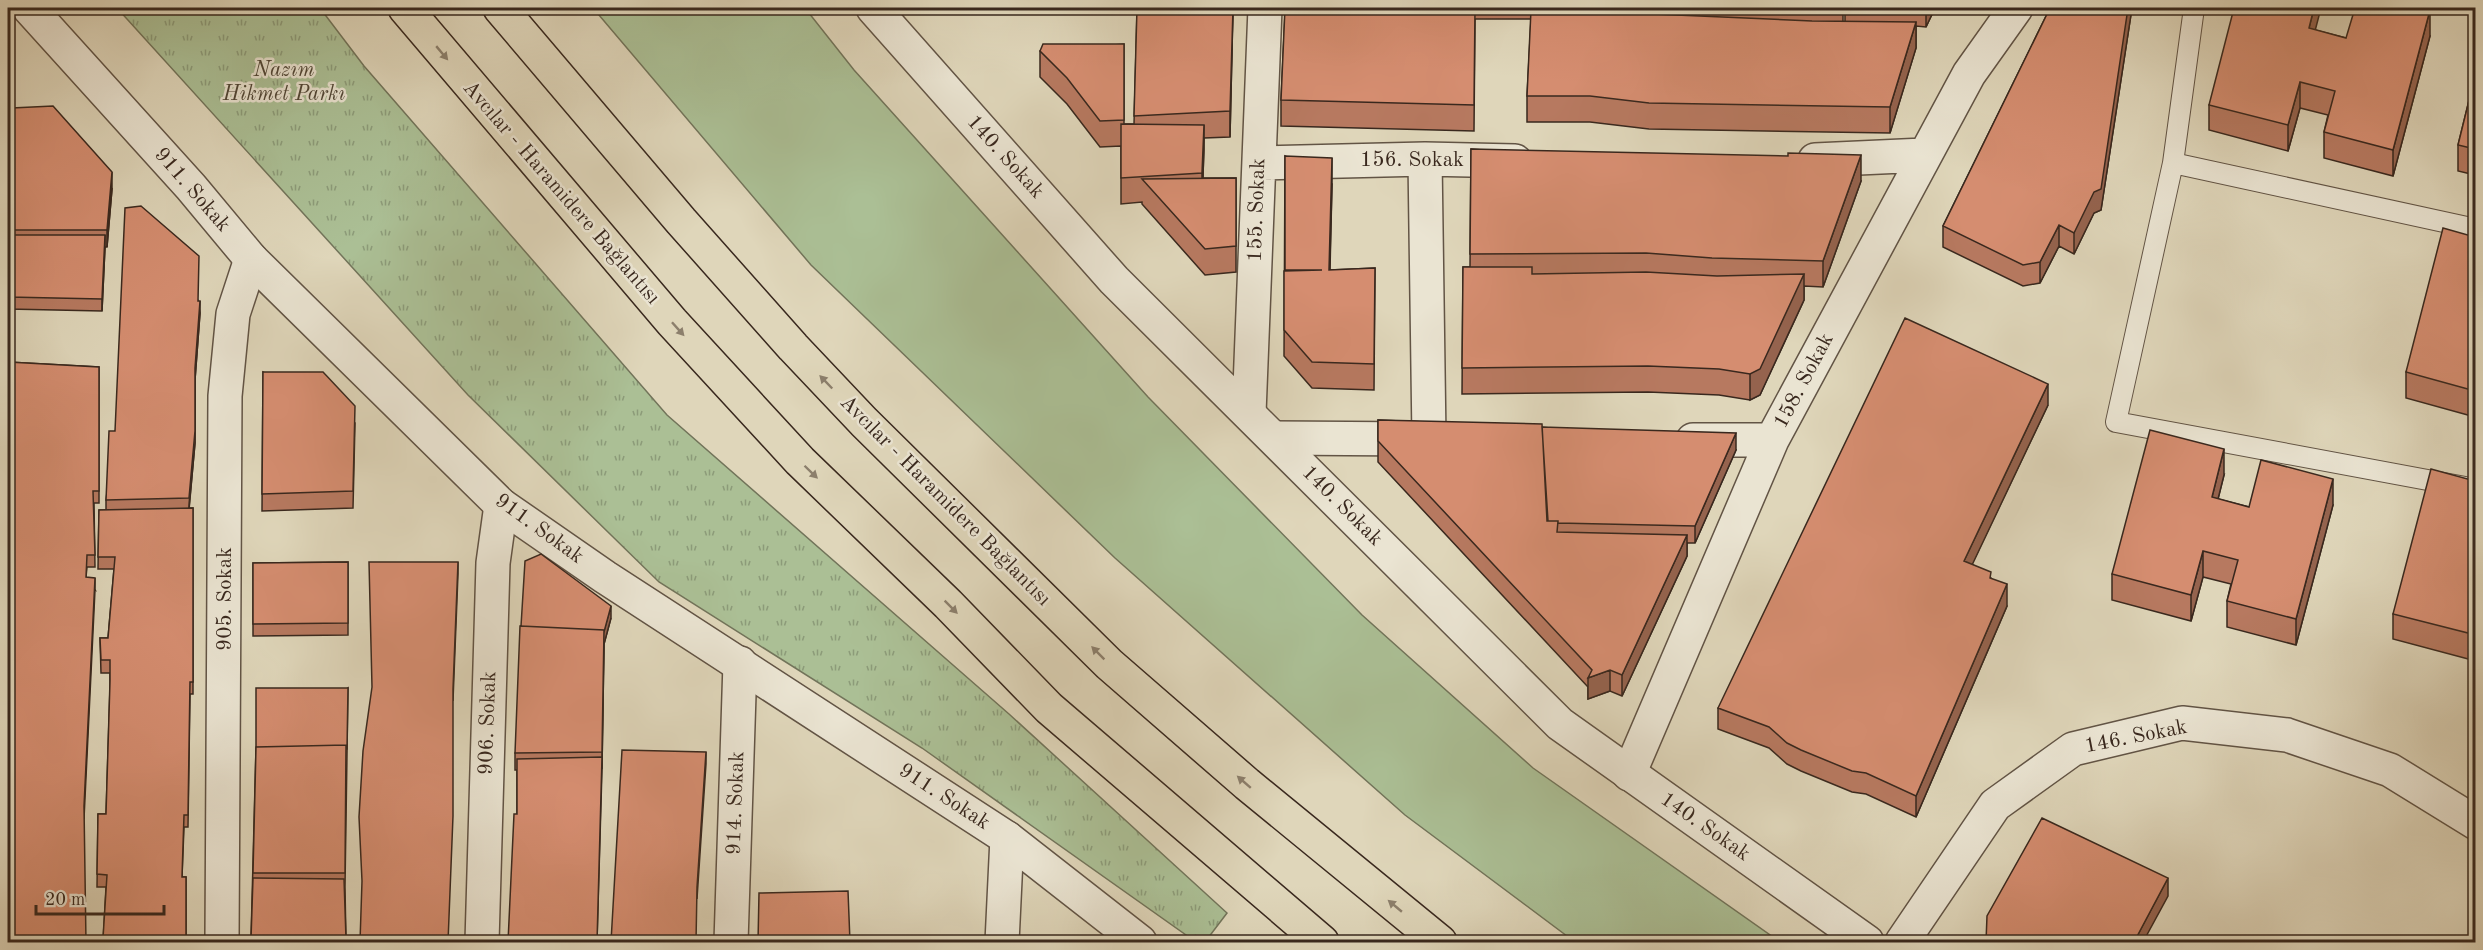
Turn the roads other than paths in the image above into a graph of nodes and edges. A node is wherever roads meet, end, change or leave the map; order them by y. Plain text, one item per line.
1 (29, 8) edge
2 (405, 8) edge
3 (500, 8) edge
4 (873, 8) edge
5 (1265, 8) edge
6 (2016, 8) edge
7 (2194, 8) edge
8 (1924, 155) junction
9 (1425, 159) junction
10 (1788, 160) edge
11 (1549, 162) edge
12 (1259, 163) junction
13 (2173, 163) junction
14 (2475, 229) edge
15 (251, 259) junction
16 (1249, 413) junction
17 (1274, 438) junction
18 (1429, 439) junction
19 (1464, 440) edge
20 (1666, 440) edge
21 (1772, 440) junction
22 (2475, 489) edge
23 (501, 505) junction
24 (740, 663) junction
25 (1629, 774) junction
26 (2475, 823) edge
27 (1007, 838) junction
28 (222, 942) edge
29 (482, 942) edge
30 (731, 942) edge
31 (1002, 942) edge
32 (1140, 942) edge
33 (1322, 942) edge
34 (1440, 942) edge
35 (1867, 942) edge
36 (1902, 942) edge

1 - 15 street, 911. Sokak
2 -> 33 highway, Avcılar - Haramidere Bağlantısı
34 -> 3 highway, Avcılar - Haramidere Bağlantısı
4 - 16 street, 140. Sokak
5 - 12 street, 155. Sokak
6 - 8 street, 158. Sokak
7 - 13 lane
8 - 10 street
8 - 21 street, 158. Sokak
9 - 11 street, 156. Sokak
9 - 12 street, 156. Sokak
9 - 18 street
12 - 16 street, 155. Sokak
13 - 14 lane
13 - 22 lane
15 - 23 street, 911. Sokak
15 - 28 street, 905. Sokak
16 - 17 street, 140. Sokak
17 - 18 street
17 - 25 street, 140. Sokak
18 - 19 street
20 - 21 street
21 - 25 street, 158. Sokak
23 - 24 street, 911. Sokak
23 - 29 street, 906. Sokak
24 - 27 street, 911. Sokak
24 - 30 street, 914. Sokak
25 - 35 street, 140. Sokak
26 - 36 street, 146. Sokak
27 - 31 street
27 - 32 street, 911. Sokak

